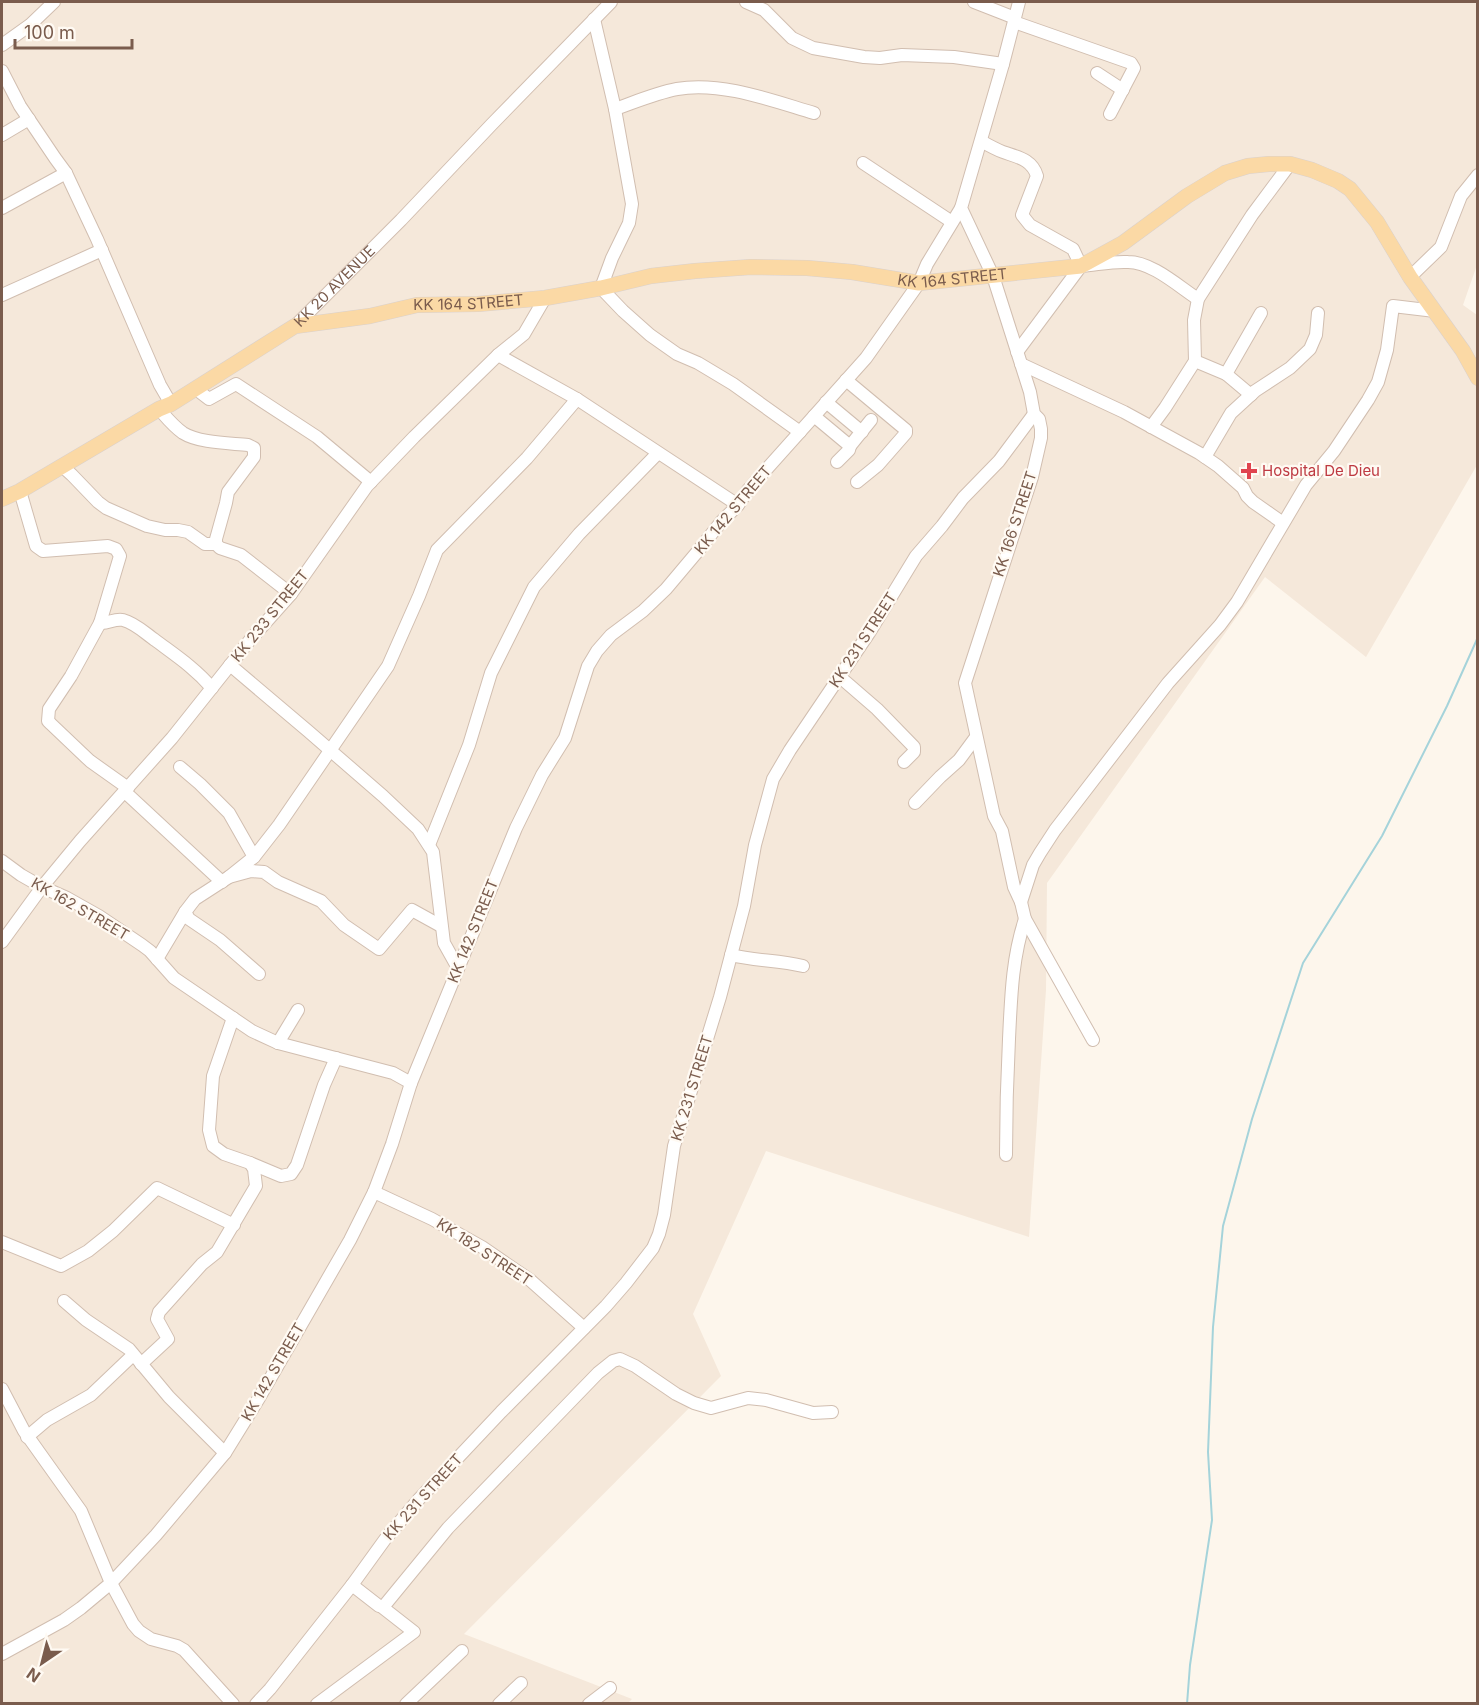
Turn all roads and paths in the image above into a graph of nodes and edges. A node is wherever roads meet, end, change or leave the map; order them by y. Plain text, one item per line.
1 (54, 2) edge
2 (611, 2) edge
3 (746, 2) edge
4 (974, 2) edge
5 (1019, 2) edge
6 (594, 19) junction
7 (1014, 20) junction
8 (2, 45) edge
9 (1003, 64) junction
10 (2, 71) edge
11 (1097, 73) dead end
12 (1123, 90) junction
13 (615, 109) junction
14 (814, 113) dead end
15 (1110, 114) dead end
16 (29, 119) junction
17 (2, 135) edge
18 (981, 141) junction
19 (862, 163) dead end
20 (1290, 164) junction
21 (66, 173) junction
22 (1478, 175) edge
23 (2, 208) edge
24 (961, 208) junction
25 (952, 222) junction
26 (102, 250) junction
27 (1081, 266) junction
28 (993, 276) junction
29 (1410, 278) junction
30 (919, 283) junction
31 (602, 288) junction
32 (2, 295) edge
33 (545, 298) junction
34 (1198, 299) junction
35 (1434, 311) junction
36 (1261, 313) dead end
37 (1318, 313) dead end
38 (295, 326) junction
39 (498, 355) junction
40 (1019, 358) junction
41 (1195, 361) junction
42 (1226, 374) junction
43 (1478, 378) edge
44 (846, 380) junction
45 (196, 388) junction
46 (1251, 395) junction
47 (577, 399) junction
48 (826, 402) junction
49 (165, 406) junction
50 (1034, 414) junction
51 (814, 416) junction
52 (871, 420) dead end
53 (1151, 427) junction
54 (800, 432) junction
55 (862, 432) junction
56 (850, 446) junction
57 (658, 453) junction
58 (1205, 457) junction
59 (837, 462) dead end
60 (62, 466) junction
61 (371, 482) junction
62 (857, 482) dead end
63 (20, 491) junction
64 (2, 499) edge
65 (738, 505) junction
66 (1283, 523) junction
67 (216, 544) junction
68 (291, 594) junction
69 (100, 622) junction
70 (230, 665) junction
71 (840, 677) junction
72 (212, 688) junction
73 (976, 737) junction
74 (331, 751) junction
75 (904, 762) dead end
76 (180, 767) dead end
77 (127, 790) junction
78 (915, 803) dead end
79 (429, 844) junction
80 (254, 857) junction
81 (2, 861) edge
82 (226, 880) junction
83 (42, 887) junction
84 (1022, 902) junction
85 (184, 912) junction
86 (1025, 919) junction
87 (441, 926) junction
88 (2, 942) edge
89 (731, 955) junction
90 (157, 959) junction
91 (803, 966) dead end
92 (458, 968) junction
93 (259, 974) dead end
94 (298, 1010) dead end
95 (233, 1018) junction
96 (1093, 1040) dead end
97 (278, 1042) junction
98 (336, 1058) junction
99 (411, 1083) junction
100 (1006, 1155) dead end
101 (250, 1163) junction
102 (374, 1192) junction
103 (234, 1226) junction
104 (2, 1242) edge
105 (64, 1301) dead end
106 (584, 1328) junction
107 (137, 1360) junction
108 (2, 1389) edge
109 (832, 1412) dead end
110 (27, 1437) junction
111 (225, 1453) junction
112 (111, 1583) junction
113 (352, 1585) junction
114 (382, 1607) junction
115 (462, 1651) dead end
116 (2, 1654) edge
117 (521, 1683) dead end
118 (610, 1688) dead end
119 (233, 1704) edge
120 (256, 1704) edge
121 (317, 1704) edge
122 (406, 1704) edge
123 (499, 1704) edge
124 (590, 1704) edge

1 - 8 street
2 - 6 street, KK 20 AVENUE
3 - 9 street
4 - 7 street
5 - 7 street
6 - 13 street
6 - 38 street, KK 20 AVENUE
7 - 9 street
7 - 12 street
9 - 18 street
10 - 16 street
11 - 12 street
12 - 15 street
13 - 14 street
13 - 31 street
16 - 17 street
16 - 21 street
18 - 24 street
18 - 27 street
19 - 25 street
20 - 27 main road, KK 164 STREET
20 - 29 main road, KK 164 STREET
20 - 34 street
21 - 23 street
21 - 26 street
22 - 29 street
24 - 25 street, KK 142 STREET
24 - 28 street, KK 166 STREET
25 - 30 street, KK 142 STREET
26 - 32 street
26 - 49 street
27 - 28 main road, KK 164 STREET
27 - 34 street
27 - 40 street
28 - 30 main road, KK 164 STREET
28 - 40 street, KK 166 STREET
29 - 35 main road, KK 164 STREET
30 - 31 main road, KK 164 STREET
30 - 44 street, KK 142 STREET
31 - 33 main road, KK 164 STREET
31 - 54 street
33 - 38 main road, KK 164 STREET
33 - 39 street, KK 233 STREET
34 - 41 street
35 - 43 main road, KK 164 STREET
35 - 66 street
36 - 42 street
37 - 46 street
38 - 45 main road, KK 20 AVENUE
39 - 47 street
39 - 61 street, KK 233 STREET
40 - 50 street, KK 166 STREET
40 - 53 street
41 - 42 street
41 - 53 street
42 - 46 street
44 - 48 street, KK 142 STREET
44 - 62 street
45 - 49 main road, KK 20 AVENUE
45 - 61 street
46 - 58 street
47 - 57 street
47 - 74 street
48 - 51 street, KK 142 STREET
48 - 55 street
49 - 60 main road, KK 20 AVENUE
49 - 67 street
50 - 71 street, KK 231 STREET
50 - 73 street, KK 166 STREET
51 - 54 street, KK 142 STREET
51 - 56 street
52 - 55 street
53 - 58 street
54 - 65 street, KK 142 STREET
55 - 56 street
56 - 59 street
57 - 65 street
57 - 79 street
58 - 66 street
60 - 63 main road, KK 20 AVENUE
60 - 67 street
61 - 68 street, KK 233 STREET
63 - 64 main road, KK 20 AVENUE
63 - 69 street
65 - 92 street, KK 142 STREET
66 - 84 street
67 - 68 street
68 - 70 street, KK 233 STREET
69 - 72 street
69 - 77 street
70 - 72 street, KK 233 STREET
70 - 74 street
71 - 75 street
71 - 89 street, KK 231 STREET
72 - 77 street, KK 233 STREET
73 - 78 street
73 - 84 street, KK 166 STREET
74 - 79 street
74 - 80 street
76 - 80 street
77 - 82 street
77 - 83 street, KK 233 STREET
79 - 87 street
80 - 82 street
81 - 83 street, KK 162 STREET
82 - 85 street
82 - 87 street
83 - 88 street, KK 233 STREET
83 - 90 street, KK 162 STREET
84 - 86 street, KK 166 STREET
85 - 90 street
85 - 93 street
86 - 96 street, KK 166 STREET
86 - 100 street
87 - 92 street
89 - 91 street
89 - 106 street, KK 231 STREET
90 - 95 street, KK 162 STREET
92 - 99 street, KK 142 STREET
94 - 97 street
95 - 97 street, KK 162 STREET
95 - 101 street
97 - 98 street, KK 162 STREET
98 - 99 street, KK 162 STREET
98 - 101 street
99 - 102 street, KK 142 STREET
101 - 103 street
102 - 106 street, KK 182 STREET
102 - 111 street, KK 142 STREET
103 - 104 street
103 - 107 street
105 - 107 street
106 - 113 street, KK 231 STREET
107 - 110 street
107 - 111 street
108 - 110 street
109 - 114 street
110 - 112 street
111 - 112 street, KK 142 STREET
112 - 116 street, KK 142 STREET
112 - 119 street
113 - 114 street
113 - 120 street, KK 231 STREET
114 - 121 street
115 - 122 street
117 - 123 street
118 - 124 street

